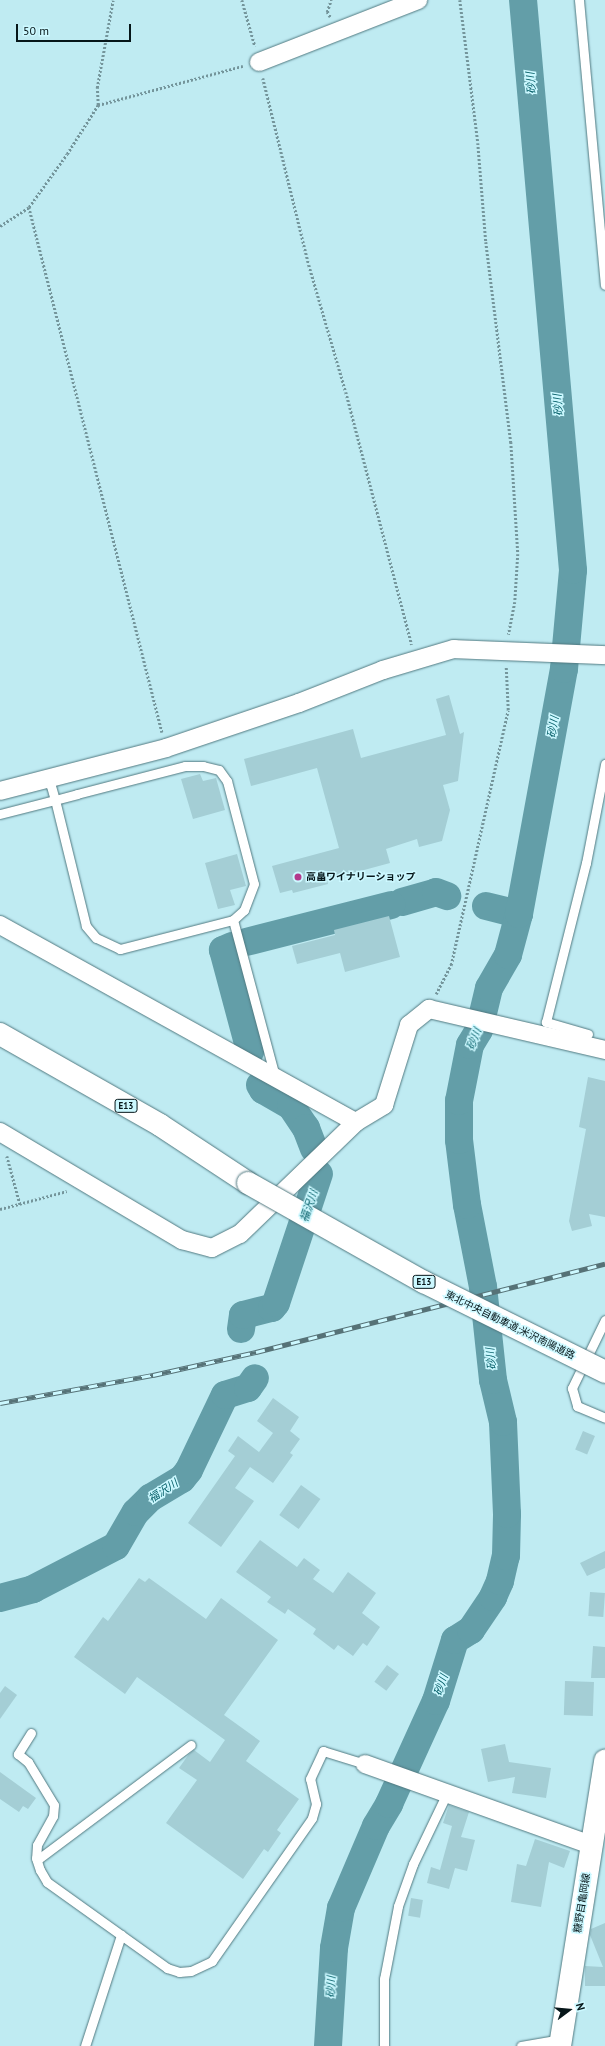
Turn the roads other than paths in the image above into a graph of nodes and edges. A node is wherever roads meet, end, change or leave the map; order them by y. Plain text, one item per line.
1 (418, 0) edge
2 (579, 0) edge
3 (259, 62) road end
4 (605, 285) edge
5 (605, 655) edge
6 (605, 764) edge
7 (49, 777) junction
8 (0, 791) edge
9 (55, 800) junction
10 (0, 814) edge
11 (233, 920) junction
12 (0, 925) edge
13 (0, 1034) edge
14 (588, 1034) dead end
15 (0, 1047) edge
16 (605, 1050) edge
17 (276, 1080) junction
18 (356, 1122) junction
19 (6, 1136) edge
20 (248, 1183) junction
21 (605, 1320) edge
22 (605, 1372) edge
23 (605, 1418) edge
24 (31, 1733) dead end
25 (190, 1745) dead end
26 (605, 1761) edge
27 (365, 1764) joint
28 (443, 1792) junction
29 (591, 1845) junction
30 (37, 1860) junction
31 (121, 1935) junction
32 (560, 2042) edge
33 (85, 2046) edge
34 (384, 2046) edge
35 (521, 2046) edge

1 - 3 street
2 - 4 lane
5 - 7 street
6 - 14 lane
7 - 8 street
7 - 9 lane
9 - 10 lane
9 - 11 lane
9 - 11 lane
11 - 17 lane
12 - 17 street
13 - 20 main road, 東北中央自動車道;米沢南陽道路 / E13
15 - 20 main road, 東北中央自動車道;米沢南陽道路 / E13
16 - 18 street
17 - 18 street
18 - 19 street
20 - 22 main road, 東北中央自動車道;米沢南陽道路 / E13, bridge
21 - 23 lane
24 - 30 lane
25 - 30 lane
26 - 29 main road, 糠野目亀岡線
27 - 28 street
27 - 31 lane
28 - 29 street
28 - 34 lane
29 - 32 main road, 糠野目亀岡線
30 - 31 lane
31 - 33 lane
32 - 35 lane

